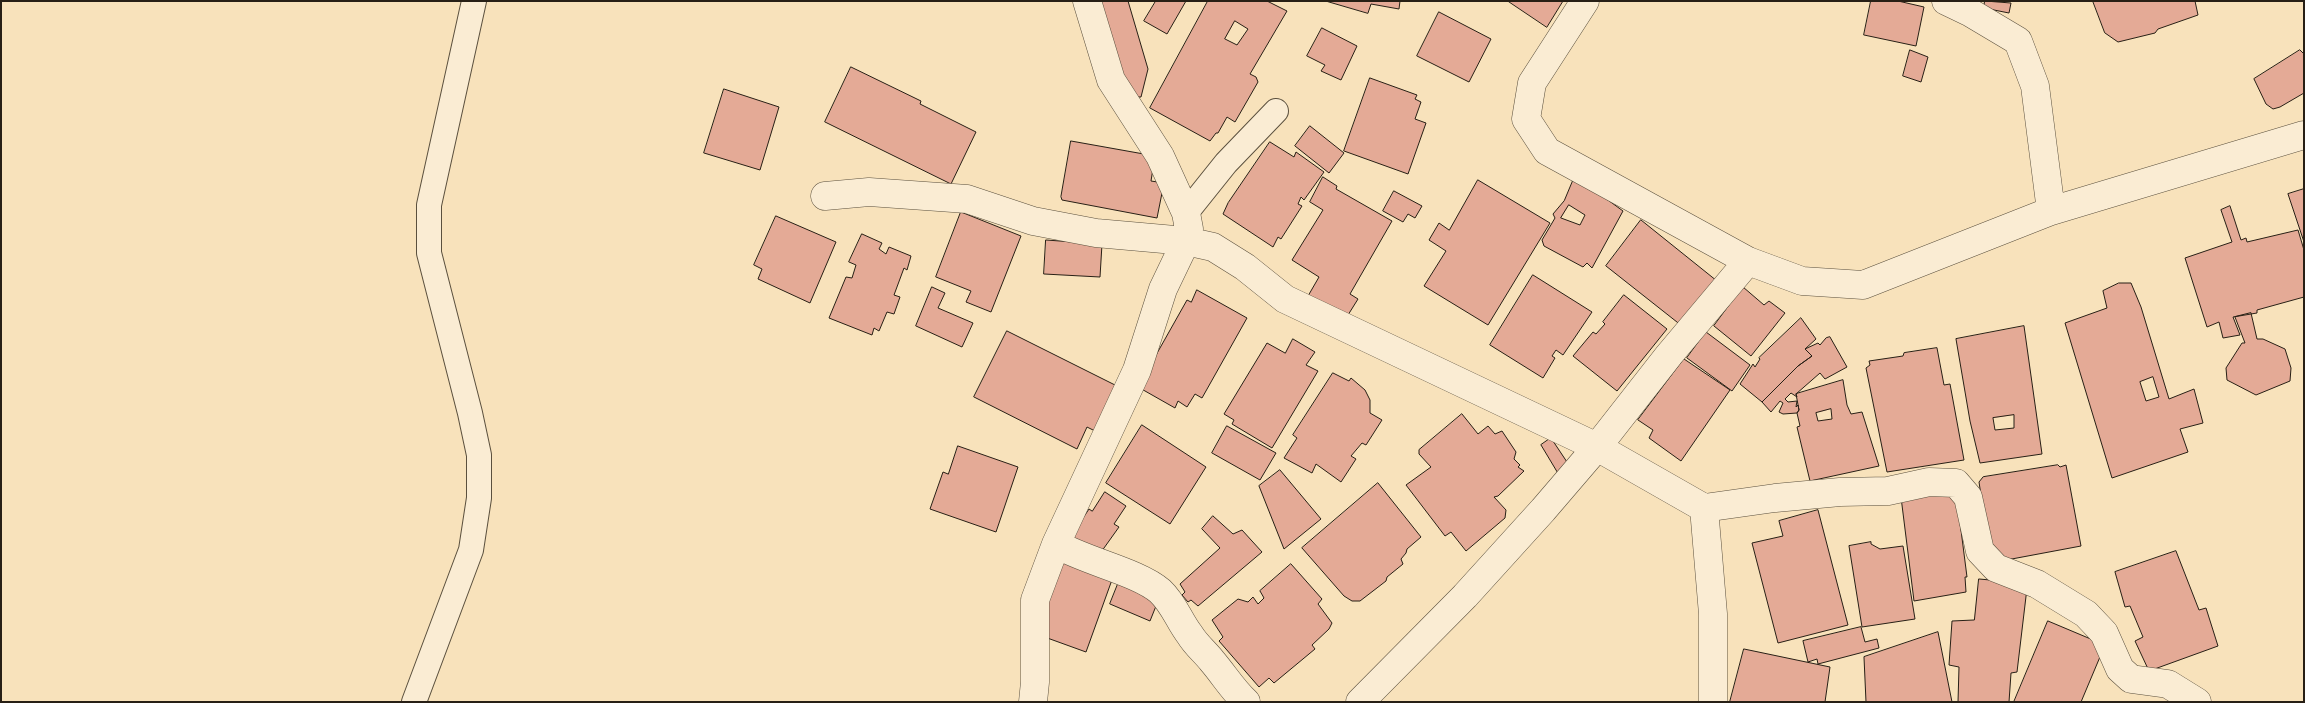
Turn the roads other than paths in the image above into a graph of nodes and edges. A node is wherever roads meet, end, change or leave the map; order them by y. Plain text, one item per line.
1 (474, 1) edge
2 (1087, 1) edge
3 (1585, 1) edge
4 (1946, 1) edge
5 (1276, 111) dead end
6 (2304, 135) edge
7 (825, 196) dead end
8 (2051, 211) junction
9 (1186, 213) junction
10 (1186, 241) junction
11 (1748, 261) junction
12 (1597, 447) junction
13 (1704, 508) junction
14 (1056, 544) junction
15 (414, 702) edge
16 (1033, 702) edge
17 (1246, 702) edge
18 (1360, 702) edge
19 (1713, 702) edge
20 (2197, 702) edge

1 - 15 lane
2 - 9 street
3 - 11 street
4 - 8 street
5 - 9 lane
6 - 8 street
7 - 10 street
8 - 11 street
9 - 10 street
10 - 12 street
10 - 14 street
11 - 12 street
12 - 13 street
12 - 18 street
13 - 19 street
13 - 20 street
14 - 16 street
14 - 17 street

